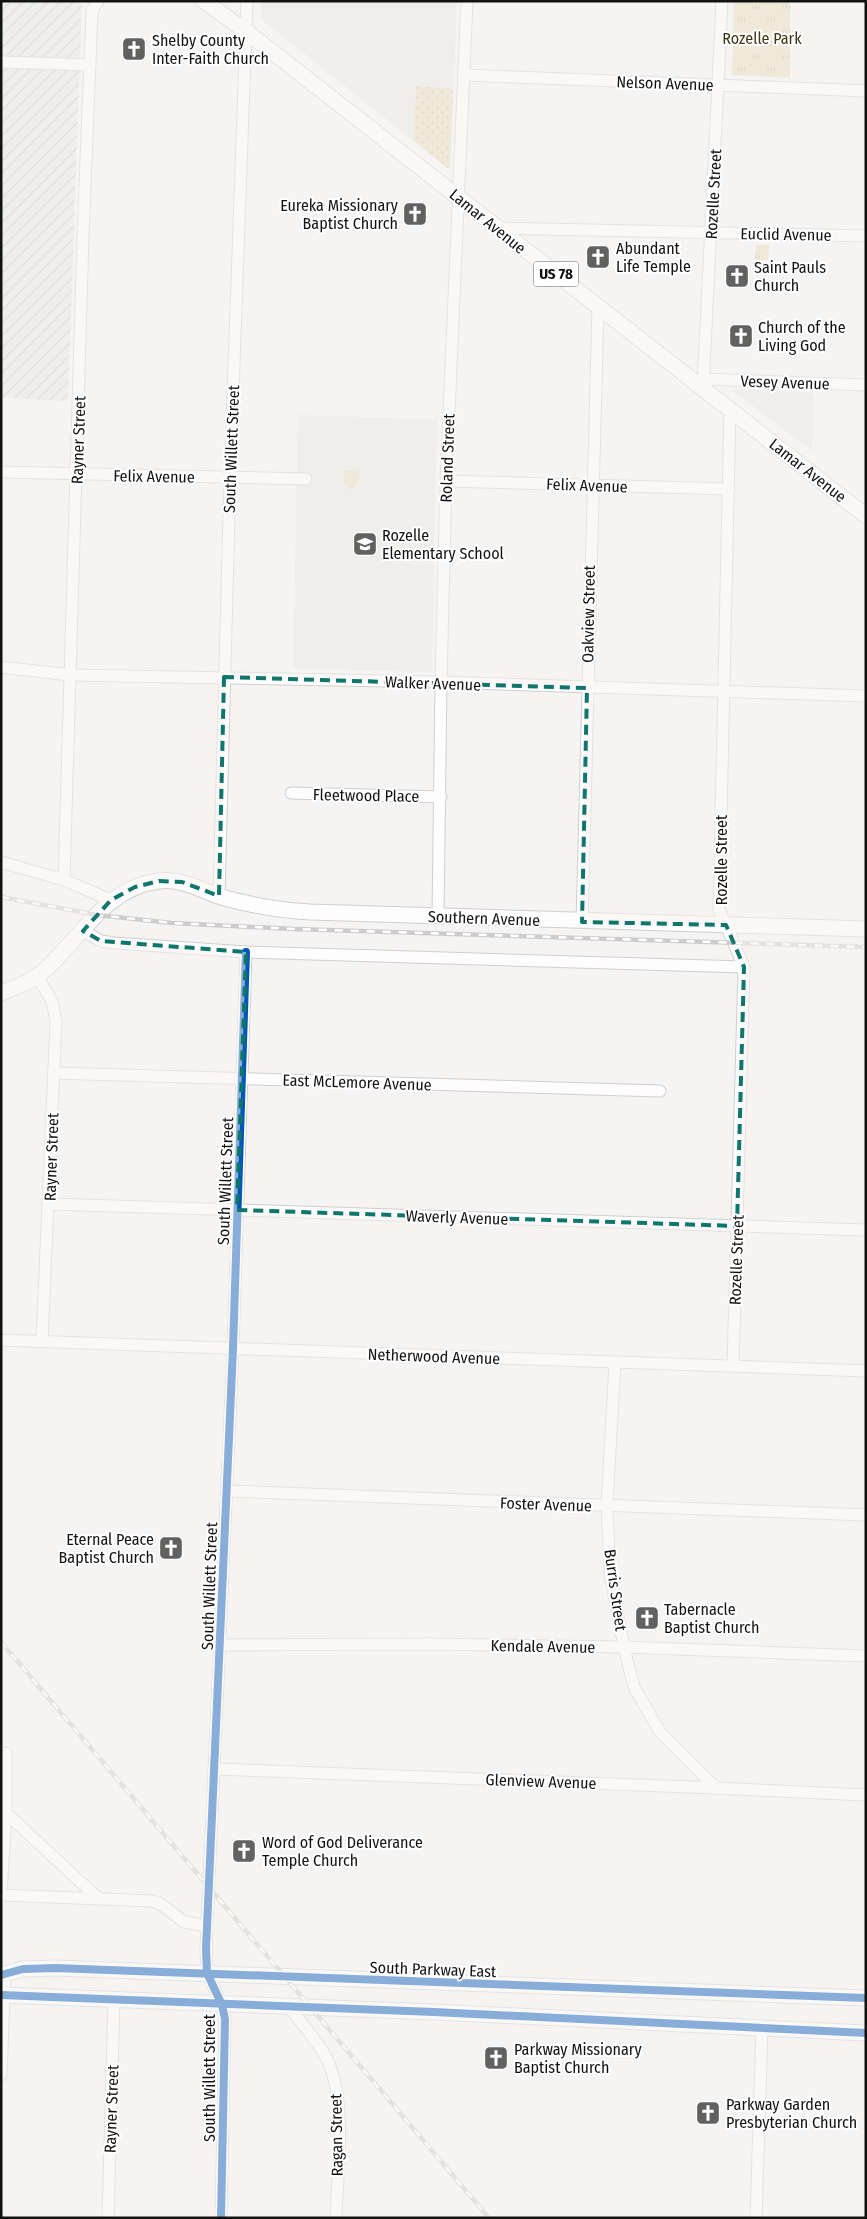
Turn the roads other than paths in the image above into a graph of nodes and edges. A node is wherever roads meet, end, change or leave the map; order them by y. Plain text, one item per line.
1 (98, 1) edge
2 (204, 1) edge
3 (247, 1) edge
4 (467, 1) edge
5 (722, 1) edge
6 (246, 32) junction
7 (1, 62) edge
8 (90, 65) junction
9 (464, 76) junction
10 (718, 85) junction
11 (866, 91) edge
12 (457, 196) junction
13 (496, 228) junction
14 (711, 233) junction
15 (866, 236) edge
16 (598, 307) junction
17 (703, 383) junction
18 (866, 385) edge
19 (730, 408) junction
20 (1, 472) edge
21 (77, 474) junction
22 (230, 477) junction
23 (306, 479) dead end
24 (446, 481) junction
25 (592, 485) junction
26 (728, 489) junction
27 (866, 516) edge
28 (1, 667) edge
29 (70, 675) junction
30 (224, 677) junction
31 (441, 682) junction
32 (586, 688) junction
33 (724, 692) junction
34 (866, 696) edge
35 (291, 794) dead end
36 (441, 797) junction
37 (1, 862) edge
38 (64, 880) junction
39 (219, 896) junction
40 (111, 900) junction
41 (438, 916) junction
42 (582, 922) junction
43 (726, 926) junction
44 (866, 929) edge
45 (83, 931) junction
46 (246, 952) junction
47 (744, 967) junction
48 (37, 976) junction
49 (1, 992) edge
50 (53, 1073) junction
51 (242, 1078) junction
52 (660, 1091) dead end
53 (49, 1204) junction
54 (237, 1210) junction
55 (737, 1226) junction
56 (866, 1230) edge
57 (1, 1340) edge
58 (42, 1341) junction
59 (233, 1348) junction
60 (615, 1362) junction
61 (733, 1366) junction
62 (866, 1371) edge
63 (227, 1491) junction
64 (607, 1506) junction
65 (866, 1515) edge
66 (221, 1645) junction
67 (624, 1647) junction
68 (866, 1656) edge
69 (6, 1753) dead end
70 (215, 1770) junction
71 (716, 1788) junction
72 (866, 1795) edge
73 (6, 1813) junction
74 (99, 1899) junction
75 (207, 1926) junction
76 (3, 1973) edge
77 (207, 1973) junction
78 (3, 1995) edge
79 (866, 1998) edge
80 (114, 2000) junction
81 (222, 2005) junction
82 (288, 2006) junction
83 (762, 2027) junction
84 (866, 2033) edge
85 (1, 2075) edge
86 (108, 2218) edge
87 (221, 2218) edge
88 (336, 2218) edge
89 (756, 2218) edge

1 - 8 street, Rayner Street
2 - 6 main road, Lamar Avenue / US 78
3 - 6 street, South Willett Street
4 - 9 street, Roland Street
5 - 10 street, Rozelle Street
6 - 12 main road, Lamar Avenue / US 78
6 - 22 street, South Willett Street
7 - 8 street
8 - 21 street, Rayner Street
9 - 10 street, Nelson Avenue
9 - 12 street, Roland Street
10 - 11 street, Nelson Avenue
10 - 14 street, Rozelle Street
12 - 13 main road, Lamar Avenue / US 78
12 - 24 street, Roland Street
13 - 14 street, Euclid Avenue
13 - 16 main road, Lamar Avenue / US 78
14 - 15 street, Euclid Avenue
14 - 17 street, Rozelle Street
16 - 17 main road, Lamar Avenue / US 78
16 - 25 street, Oakview Street
17 - 18 street, Vesey Avenue
17 - 19 main road, Lamar Avenue / US 78
19 - 26 street, Rozelle Street
19 - 27 main road, Lamar Avenue / US 78
20 - 21 street, Felix Avenue
21 - 22 street, Felix Avenue
21 - 29 street, Rayner Street
22 - 23 street, Felix Avenue
22 - 30 street, South Willett Street
24 - 25 street, Felix Avenue
24 - 31 street, Roland Street
25 - 26 street, Felix Avenue
25 - 32 street, Oakview Street
26 - 33 street, Rozelle Street
28 - 29 street, Walker Avenue
29 - 30 street, Walker Avenue
29 - 38 street, Rayner Street
30 - 31 street, Walker Avenue
30 - 39 street, South Willett Street
31 - 32 street, Walker Avenue
31 - 36 street, Roland Street
32 - 33 street, Walker Avenue
32 - 42 street, Oakview Street
33 - 34 street, Walker Avenue
33 - 43 street, Rozelle Street
35 - 36 street, Fleetwood Place
36 - 41 street, Roland Street
37 - 38 street
38 - 40 street
39 - 40 main road, Southern Avenue
39 - 41 main road, Southern Avenue
40 - 45 main road, Southern Avenue
41 - 42 main road, Southern Avenue
42 - 43 main road, Southern Avenue
43 - 44 main road, Southern Avenue
43 - 47 street, Rozelle Street
45 - 46 street
45 - 48 main road
46 - 47 street
46 - 51 street, South Willett Street
47 - 55 street, Rozelle Street
48 - 49 main road
48 - 50 street, Rayner Street
50 - 51 street, East McLemore Avenue
50 - 53 street, Rayner Street
51 - 52 street, East McLemore Avenue
51 - 54 street, South Willett Street
53 - 54 street, Waverly Avenue
53 - 58 street, Rayner Street
54 - 55 street, Waverly Avenue
54 - 59 street, South Willett Street
55 - 56 street, Waverly Avenue
55 - 61 street, Rozelle Street
57 - 58 street, Netherwood Avenue
58 - 59 street, Netherwood Avenue
59 - 60 street, Netherwood Avenue
59 - 63 street, South Willett Street
60 - 61 street, Netherwood Avenue
60 - 64 street, Burris Street
61 - 62 street, Netherwood Avenue
63 - 64 street, Foster Avenue
63 - 66 street, South Willett Street
64 - 65 street, Foster Avenue
64 - 67 street, Burris Street
66 - 67 street, Kendale Avenue
66 - 70 street, South Willett Street
67 - 68 street, Kendale Avenue
67 - 71 street, Burris Street
69 - 73 street
70 - 71 street, Glenview Avenue
70 - 75 street, South Willett Street
71 - 72 street, Glenview Avenue
73 - 74 street
73 - 74 street
74 - 75 street
75 - 77 street, South Willett Street
76 - 77 main road, South Parkway East
76 - 78 street
77 - 79 main road, South Parkway East
77 - 81 street, South Willett Street
78 - 80 main road
78 - 85 street
80 - 81 main road
80 - 86 street, Rayner Street
81 - 82 main road
81 - 87 street, South Willett Street
82 - 83 main road
82 - 88 street, Ragan Street
83 - 84 main road
83 - 89 street

